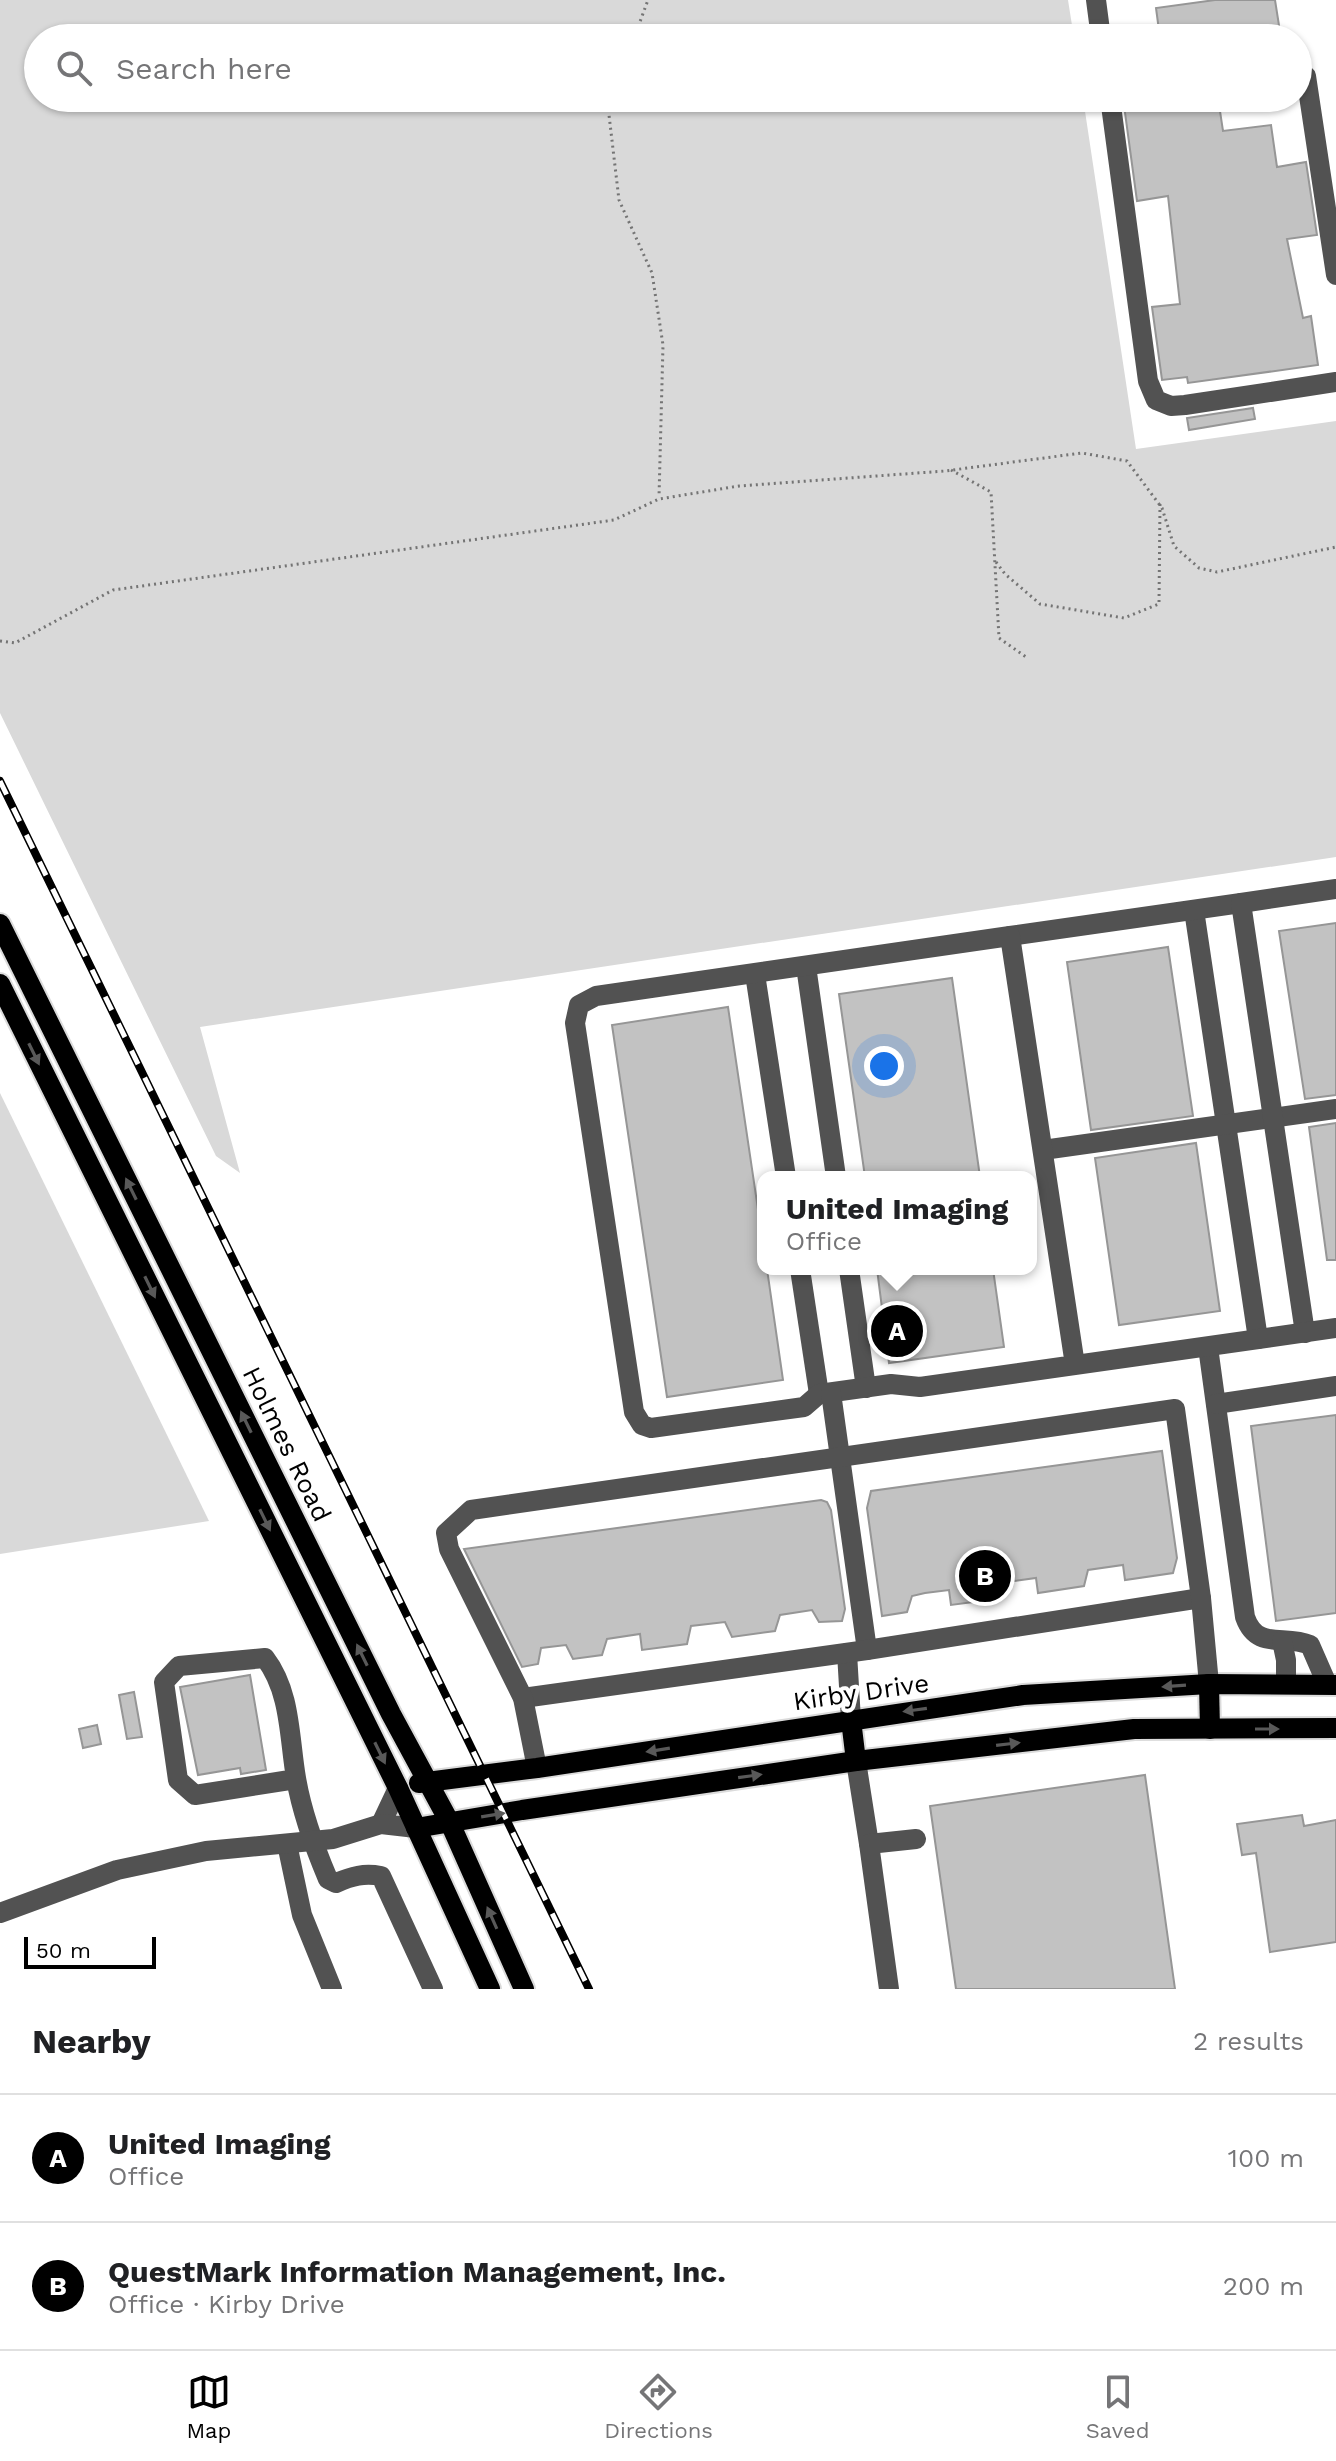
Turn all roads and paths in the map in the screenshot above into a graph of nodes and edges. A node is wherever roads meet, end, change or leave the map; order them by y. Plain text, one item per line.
1 (648, 0) edge
2 (1096, 0) edge
3 (639, 24) edge
4 (1099, 24) edge
5 (1312, 100) edge
6 (609, 112) edge
7 (1112, 112) edge
8 (1328, 165) edge
9 (1336, 275) edge
10 (1336, 382) edge
11 (951, 470) junction
12 (659, 499) junction
13 (1160, 504) junction
14 (1336, 547) edge
15 (996, 562) junction
16 (0, 641) edge
17 (1026, 657) dead end
18 (1336, 889) edge
19 (1241, 903) junction
20 (1194, 910) junction
21 (0, 924) edge
22 (1010, 936) junction
23 (806, 966) junction
24 (755, 974) junction
25 (0, 984) edge
26 (1336, 1109) edge
27 (1274, 1117) junction
28 (1225, 1125) junction
29 (1043, 1150) junction
30 (785, 1171) edge
31 (835, 1171) edge
32 (801, 1275) edge
33 (850, 1275) edge
34 (1336, 1328) edge
35 (1305, 1333) junction
36 (1258, 1339) junction
37 (1208, 1347) junction
38 (1075, 1365) junction
39 (1336, 1386) edge
40 (866, 1388) junction
41 (825, 1393) junction
42 (1216, 1404) junction
43 (839, 1459) junction
44 (1201, 1598) junction
45 (1282, 1641) junction
46 (857, 1652) junction
47 (1209, 1684) junction
48 (1286, 1684) junction
49 (1332, 1685) edge
50 (523, 1698) junction
51 (851, 1720) junction
52 (1336, 1728) edge
53 (1210, 1729) junction
54 (856, 1761) junction
55 (537, 1768) junction
56 (296, 1779) junction
57 (429, 1781) junction
58 (398, 1788) junction
59 (450, 1823) junction
60 (381, 1824) junction
61 (416, 1828) junction
62 (916, 1839) dead end
63 (311, 1841) junction
64 (287, 1844) junction
65 (869, 1844) junction
66 (0, 1913) edge
67 (332, 1989) edge
68 (433, 1989) edge
69 (490, 1989) edge
70 (524, 1989) edge
71 (889, 1989) edge

1 - 3 path
2 - 4 lane
5 - 8 lane
6 - 12 path
7 - 10 lane
8 - 9 lane
11 - 12 path
11 - 13 path
11 - 15 path
12 - 16 path
13 - 14 path
13 - 15 path
15 - 17 path
18 - 19 lane
19 - 20 lane
19 - 27 lane
20 - 22 lane
20 - 28 lane
57 -> 21 main road, Holmes Road
22 - 23 lane
22 - 29 lane
23 - 24 lane
23 - 31 lane
24 - 30 lane
24 - 41 lane
25 -> 58 main road, Holmes Road
26 - 27 lane
27 - 28 lane
27 - 35 lane
28 - 29 lane
28 - 36 lane
29 - 38 lane
32 - 41 lane
33 - 40 lane
34 - 35 lane
35 - 36 lane
36 - 37 lane
37 - 38 lane
37 - 42 lane
38 - 40 lane
39 - 42 lane
40 - 41 lane
41 - 43 lane
42 - 45 lane
43 - 44 lane
43 - 46 lane
43 - 50 lane
44 - 46 lane
44 - 47 lane
45 - 48 lane
45 - 49 lane
46 - 50 lane
46 - 51 lane
47 - 48 main road, Kirby Drive
47 -> 51 main road, Kirby Drive
47 - 53 main road
48 - 49 main road, Kirby Drive
50 - 55 lane
51 - 54 main road
51 -> 55 main road, Kirby Drive
53 -> 52 main road
54 -> 53 main road
59 -> 54 main road
54 - 65 lane
55 - 57 main road, Kirby Drive
56 - 56 lane
56 - 63 lane
57 - 58 main road, Kirby Drive
57 - 59 main road, Holmes Road
58 - 60 lane
58 - 61 main road, Holmes Road
59 - 61 main road
70 -> 59 main road, Holmes Road
60 - 61 lane
60 - 63 lane
61 - 69 main road, Holmes Road
62 - 65 lane
63 - 64 lane
63 - 68 lane
64 - 66 lane
64 - 67 lane
65 - 71 lane

